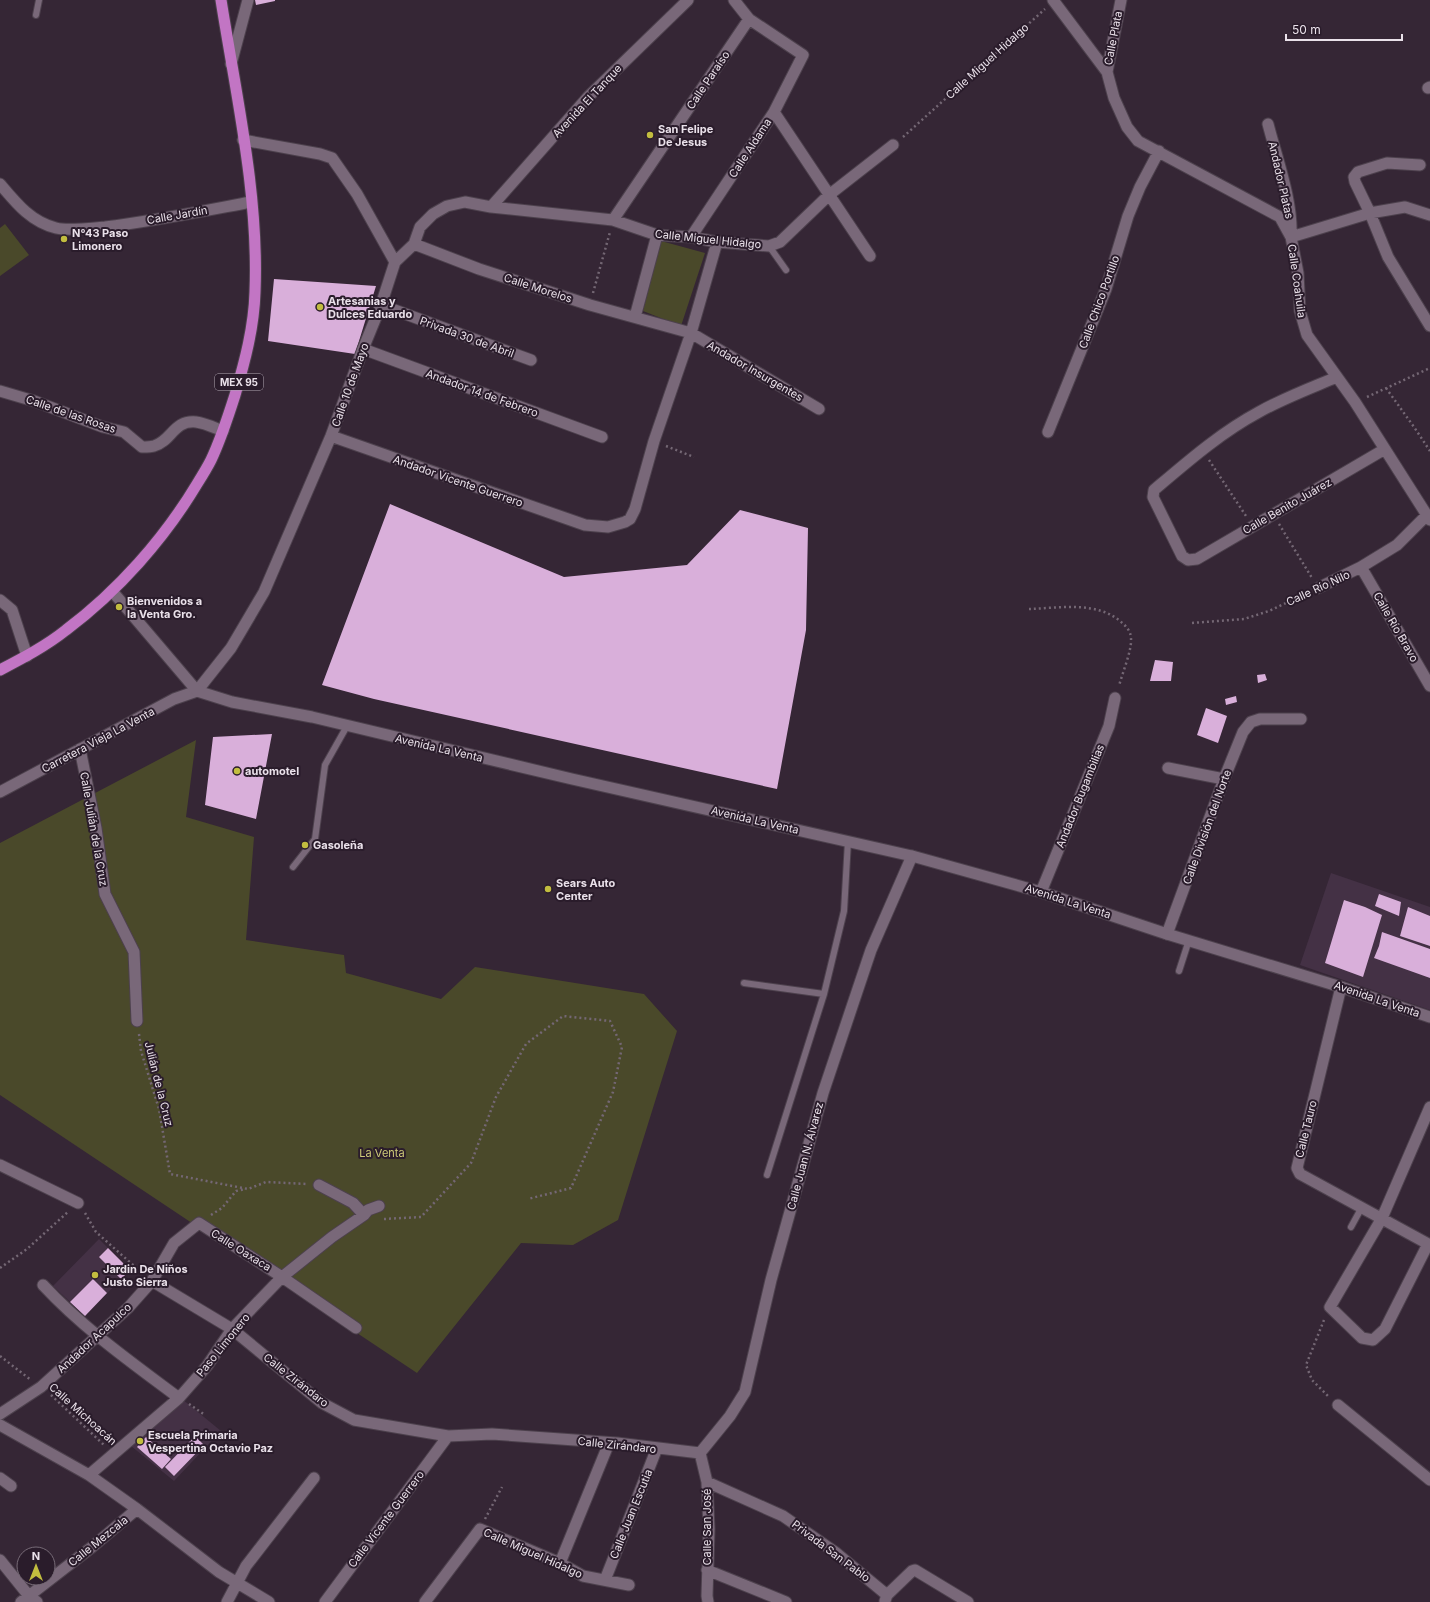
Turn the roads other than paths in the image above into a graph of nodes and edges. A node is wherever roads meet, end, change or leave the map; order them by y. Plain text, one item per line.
1 (39, 0) edge
2 (221, 0) edge
3 (248, 0) edge
4 (688, 0) edge
5 (734, 0) edge
6 (1054, 0) edge
7 (1121, 0) edge
8 (36, 15) dead end
9 (749, 19) junction
10 (231, 64) junction
11 (1107, 72) junction
12 (774, 112) junction
13 (1268, 124) dead end
14 (243, 140) junction
15 (894, 145) road end
16 (1159, 152) junction
17 (1420, 165) dead end
18 (0, 184) edge
19 (829, 195) junction
20 (251, 202) junction
21 (491, 207) junction
22 (1370, 213) junction
23 (1430, 215) edge
24 (613, 220) junction
25 (657, 235) junction
26 (691, 237) junction
27 (1291, 237) junction
28 (716, 242) junction
29 (414, 244) junction
30 (769, 246) junction
31 (870, 256) dead end
32 (395, 262) junction
33 (786, 270) dead end
34 (381, 306) junction
35 (635, 316) junction
36 (1430, 326) edge
37 (691, 333) junction
38 (363, 349) junction
39 (531, 360) dead end
40 (1337, 377) junction
41 (0, 391) edge
42 (818, 409) dead end
43 (223, 431) junction
44 (1048, 432) dead end
45 (331, 436) junction
46 (602, 437) dead end
47 (1385, 449) junction
48 (1428, 517) edge
49 (1361, 567) junction
50 (1318, 588) road end
51 (112, 591) junction
52 (0, 600) edge
53 (26, 656) junction
54 (0, 670) edge
55 (1430, 686) edge
56 (197, 691) junction
57 (1116, 698) road end
58 (1301, 719) dead end
59 (347, 726) junction
60 (80, 749) junction
61 (1168, 768) dead end
62 (1224, 779) junction
63 (0, 792) edge
64 (848, 841) junction
65 (912, 856) junction
66 (293, 867) dead end
67 (1041, 892) junction
68 (1167, 934) junction
69 (1189, 940) junction
70 (1179, 970) dead end
71 (744, 983) dead end
72 (1341, 987) junction
73 (824, 994) junction
74 (1430, 1017) edge
75 (137, 1021) road end
76 (1430, 1107) edge
77 (0, 1165) edge
78 (766, 1175) dead end
79 (319, 1185) road end
80 (78, 1203) road end
81 (380, 1206) dead end
82 (1362, 1207) junction
83 (364, 1215) junction
84 (1382, 1218) junction
85 (199, 1223) joint
86 (1351, 1227) dead end
87 (1429, 1244) edge
88 (282, 1277) junction
89 (152, 1281) junction
90 (43, 1285) dead end
91 (356, 1328) dead end
92 (232, 1329) junction
93 (96, 1336) junction
94 (179, 1398) junction
95 (1338, 1405) road end
96 (0, 1414) edge
97 (0, 1425) edge
98 (448, 1436) junction
99 (609, 1443) junction
100 (657, 1448) junction
101 (700, 1453) junction
102 (89, 1476) junction
103 (0, 1478) edge
104 (314, 1478) dead end
105 (1430, 1480) edge
106 (707, 1482) junction
107 (11, 1486) dead end
108 (137, 1509) junction
109 (0, 1560) edge
110 (560, 1563) junction
111 (707, 1570) junction
112 (605, 1580) junction
113 (237, 1583) junction
114 (629, 1585) dead end
115 (886, 1598) edge
116 (29, 1600) edge
117 (227, 1602) edge
118 (269, 1602) edge
119 (325, 1602) edge
120 (425, 1602) edge
121 (708, 1602) edge
122 (786, 1602) edge
123 (968, 1602) edge

1 - 8 lane
2 - 10 highway, MEX 95
3 - 10 street
4 - 21 street, Avenida El Tanque
5 - 9 street
6 - 11 street
7 - 11 street, Calle Plata
9 - 12 street, Calle Aldama
9 - 24 street, Calle Paraíso
10 - 14 highway, MEX 95
11 - 16 street, Calle Plata
12 - 19 street
12 - 26 street, Calle Aldama
13 - 27 street, Andador Platas
14 - 20 highway, MEX 95
14 - 32 street
15 - 19 street, Calle Miguel Hidalgo
16 - 27 street, Calle Coahuila
16 - 44 street, Calle Chico Portillo
17 - 22 street
18 - 20 street, Calle Jardín
19 - 30 street, Calle Miguel Hidalgo
19 - 31 street
20 - 43 highway, MEX 95
21 - 24 street, Calle Miguel Hidalgo
21 - 29 street, Calle Miguel Hidalgo
22 - 23 street
22 - 27 street
22 - 36 street
24 - 25 street, Calle Miguel Hidalgo
25 - 26 street, Calle Miguel Hidalgo
25 - 35 street
26 - 28 street, Calle Miguel Hidalgo
27 - 40 street, Calle Coahuila
28 - 30 street, Calle Miguel Hidalgo
28 - 37 street
29 - 32 street
29 - 35 street, Calle Morelos
30 - 33 lane
32 - 34 street, Calle 10 de Mayo
34 - 38 street, Calle 10 de Mayo
34 - 39 street, Privada 30 de Abril
35 - 37 street, Calle Morelos
37 - 42 street, Andador Insurgentes
37 - 45 street, Andador Vicente Guerrero
38 - 45 street, Calle 10 de Mayo
38 - 46 street, Andador 14 de Febrero
40 - 47 street, Calle Coahuila
40 - 47 street, Calle Benito Juárez
41 - 43 street, Calle de las Rosas
43 - 51 highway, MEX 95
45 - 56 street, Calle 10 de Mayo
47 - 48 street, Calle Coahuila
48 - 49 street, Calle Río Nilo
49 - 50 street, Calle Río Nilo
49 - 55 street, Calle Río Bravo
51 - 53 highway, MEX 95
51 - 56 street
52 - 53 street
53 - 54 highway, MEX 95
56 - 59 street, Avenida La Venta
56 - 60 street, Carretera Vieja La Venta
57 - 67 street, Andador Bugambilias
58 - 62 street, Calle División del Norte
59 - 64 street, Avenida La Venta
59 - 66 lane
60 - 63 street, Carretera Vieja La Venta
60 - 75 street, Calle Julián de la Cruz
61 - 62 street
62 - 68 street, Calle División del Norte
64 - 65 street, Avenida La Venta
64 - 73 lane
65 - 67 street, Avenida La Venta
65 - 101 street, Calle Juan N. Álvarez
67 - 68 street, Avenida La Venta
68 - 69 street, Avenida La Venta
69 - 70 lane
69 - 72 street, Avenida La Venta
71 - 73 lane
72 - 74 street, Avenida La Venta
72 - 82 street, Calle Tauro
73 - 78 lane
76 - 84 street
77 - 80 street
79 - 83 street
81 - 83 street, Paso Limonero
82 - 84 street, Calle Tauro
82 - 86 lane
83 - 88 street, Paso Limonero
84 - 87 street, Calle Tauro
84 - 87 street
85 - 88 street, Calle Oaxaca
85 - 89 street, Andador Acapulco
88 - 91 street, Calle Oaxaca
88 - 92 street, Paso Limonero
89 - 92 street, Calle Zirándaro
89 - 93 street, Andador Acapulco
90 - 93 street
92 - 94 street, Paso Limonero
92 - 98 street, Calle Zirándaro
93 - 94 street
93 - 96 street, Andador Acapulco
94 - 102 street, Paso Limonero
95 - 105 street
97 - 102 street
98 - 99 street, Calle Zirándaro
98 - 119 street, Calle Vicente Guerrero
99 - 100 street, Calle Zirándaro
99 - 110 street
100 - 101 street, Calle Zirándaro
100 - 112 street, Calle Juan Escutia
101 - 106 street, Calle San José
102 - 108 street
103 - 107 street
104 - 113 street
106 - 111 street, Calle San José
106 - 115 street, Privada San Pablo
108 - 113 street
108 - 116 street, Calle Mezcala
109 - 116 street
110 - 112 street, Calle Miguel Hidalgo
110 - 120 street, Calle Miguel Hidalgo
111 - 121 street, Calle San José
111 - 122 street
112 - 114 street, Calle Miguel Hidalgo
113 - 117 street
113 - 118 street
115 - 123 street

